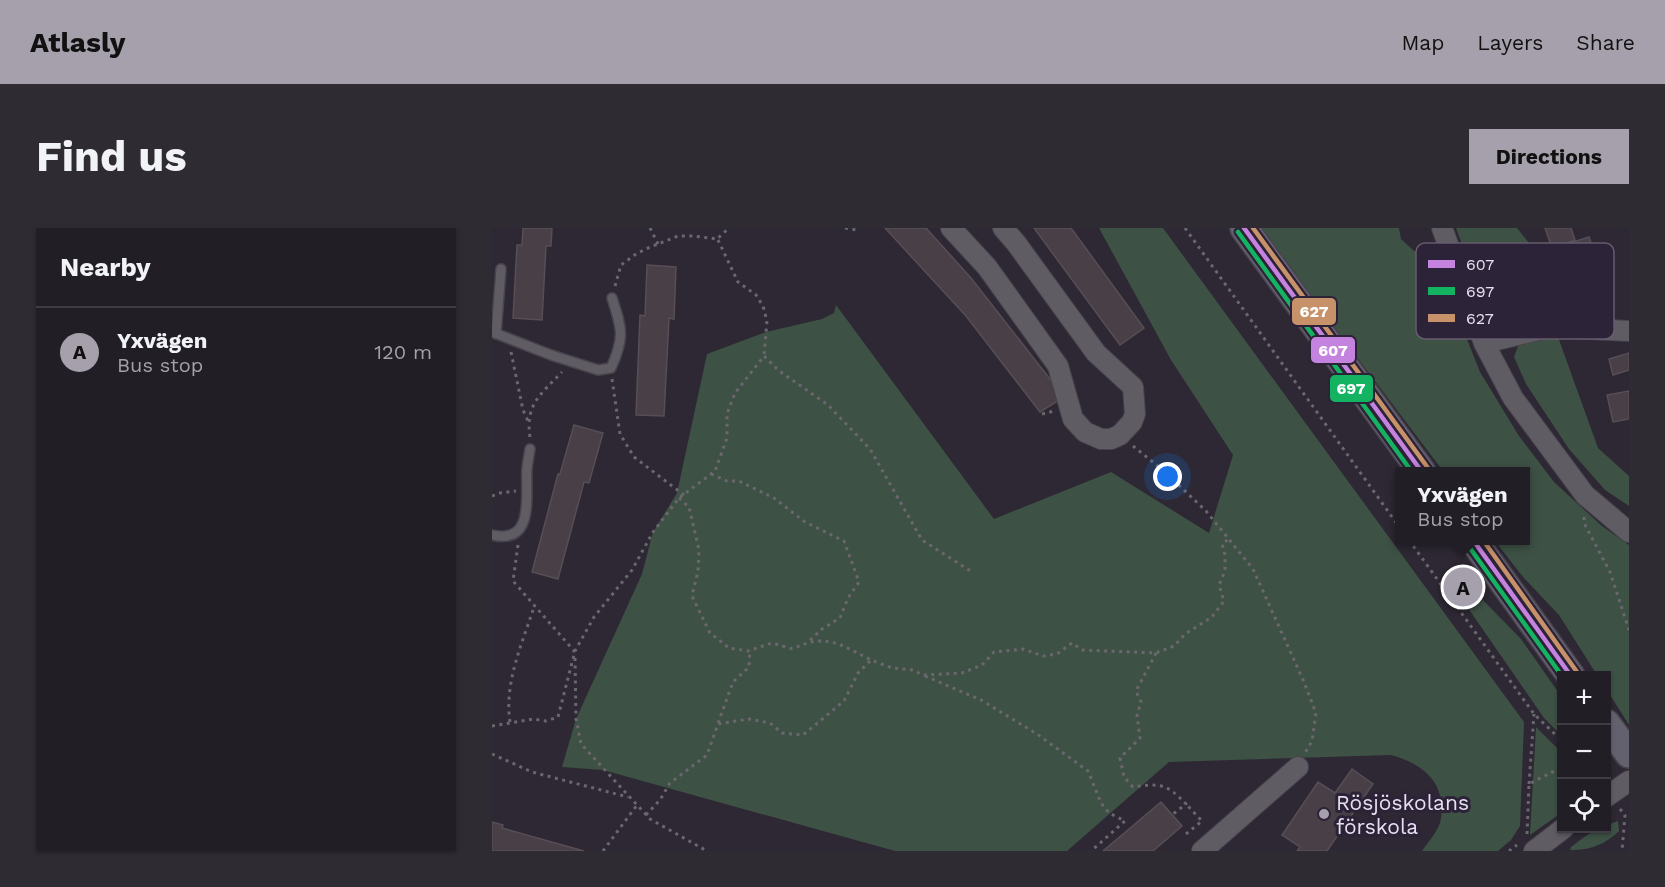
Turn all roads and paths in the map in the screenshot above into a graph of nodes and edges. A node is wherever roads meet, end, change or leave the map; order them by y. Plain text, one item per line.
1 (650, 228) edge
2 (729, 228) edge
3 (845, 228) edge
4 (951, 228) edge
5 (1003, 228) edge
6 (1185, 228) edge
7 (1244, 228) edge
8 (1442, 228) edge
9 (857, 230) dead end
10 (717, 239) junction
11 (1447, 243) edge
12 (658, 244) junction
13 (501, 269) dead end
14 (616, 282) dead end
15 (612, 298) dead end
16 (1614, 330) edge
17 (1629, 331) edge
18 (494, 333) edge
19 (509, 339) junction
20 (1483, 339) edge
21 (1501, 339) edge
22 (1484, 343) junction
23 (764, 356) junction
24 (572, 362) junction
25 (611, 368) junction
26 (528, 421) junction
27 (1120, 435) junction
28 (530, 448) joint
29 (1419, 467) edge
30 (711, 474) junction
31 (1580, 488) junction
32 (527, 490) junction
33 (684, 495) junction
34 (492, 496) edge
35 (679, 498) junction
36 (1395, 521) edge
37 (1629, 532) edge
38 (492, 535) edge
39 (513, 535) junction
40 (1229, 539) junction
41 (1413, 545) edge
42 (1477, 545) edge
43 (972, 572) dead end
44 (534, 607) junction
45 (1629, 630) edge
46 (809, 641) junction
47 (750, 650) junction
48 (575, 651) junction
49 (1156, 653) junction
50 (871, 660) junction
51 (1569, 671) edge
52 (923, 675) junction
53 (1534, 714) junction
54 (510, 722) junction
55 (718, 724) junction
56 (1607, 725) edge
57 (492, 726) edge
58 (1557, 736) edge
59 (492, 754) edge
60 (1629, 754) edge
61 (1298, 767) joint
62 (1557, 770) edge
63 (1629, 782) edge
64 (1529, 784) junction
65 (1611, 794) edge
66 (630, 797) junction
67 (1611, 799) edge
68 (1186, 804) junction
69 (637, 805) junction
70 (646, 815) junction
71 (1172, 815) dead end
72 (1557, 831) edge
73 (1186, 834) dead end
74 (1526, 844) edge
75 (603, 851) edge
76 (707, 851) edge
77 (1091, 851) edge
78 (1202, 851) edge
79 (1509, 851) edge
80 (1622, 851) edge

1 - 12 path
2 - 10 path
3 - 9 path
4 - 27 street
5 - 27 street
6 - 36 path
7 - 29 main road
8 - 11 street
10 - 12 path
10 - 23 path
12 - 14 path
13 - 18 lane
15 - 25 lane
16 - 17 street
18 - 19 lane
19 - 24 lane
19 - 26 path
20 - 22 street
21 - 22 street
22 - 31 street
23 - 30 path
23 - 43 path
24 - 25 lane
24 - 26 path
25 - 33 path
26 - 28 path
27 - 40 path
28 - 32 lane
30 - 33 path
30 - 46 path
31 - 37 street
31 - 45 path
32 - 34 path
32 - 39 lane
33 - 35 path
35 - 47 path
35 - 48 path
38 - 39 lane
39 - 44 path
40 - 49 path
40 - 61 path
41 - 53 path
42 - 51 main road
44 - 48 path
44 - 54 path
46 - 47 path
46 - 50 path
47 - 55 path
48 - 54 path
48 - 66 path
49 - 52 path
49 - 68 path
50 - 52 path
50 - 55 path
52 - 77 path
53 - 58 path
53 - 64 path
54 - 57 path
55 - 70 path
56 - 60 main road
59 - 66 path
61 - 78 street
62 - 64 path
63 - 65 street
64 - 74 path
66 - 69 path
67 - 80 path
68 - 71 path
68 - 73 path
69 - 70 path
69 - 75 path
70 - 76 path
72 - 74 street
74 - 79 path

